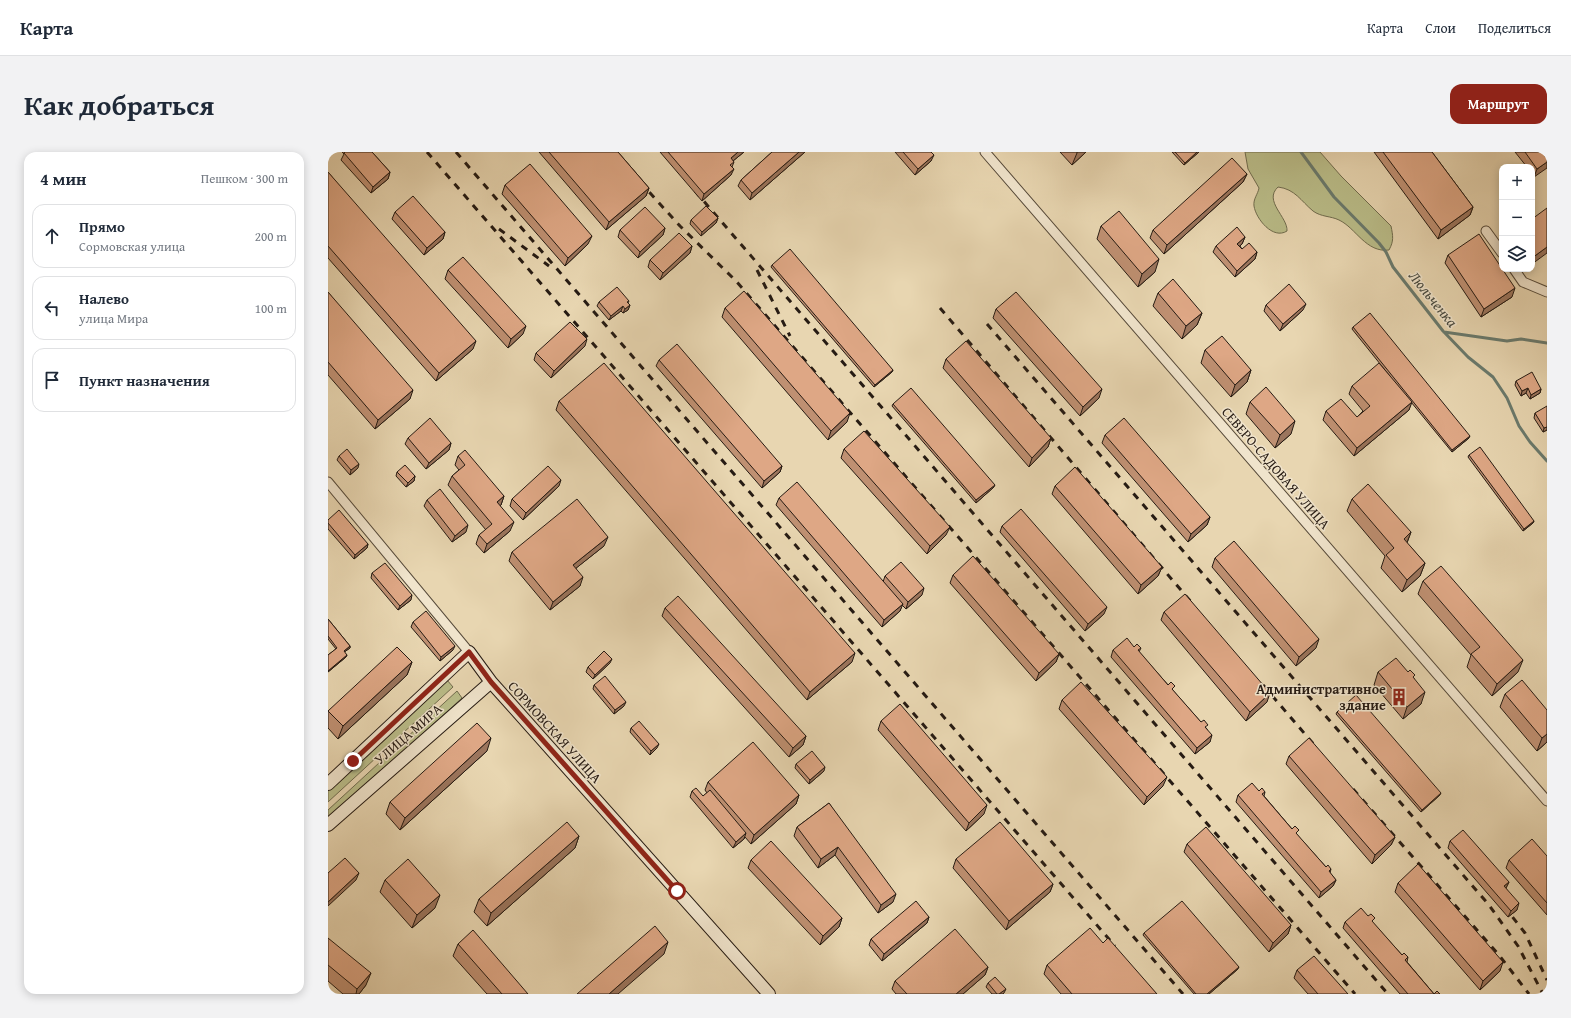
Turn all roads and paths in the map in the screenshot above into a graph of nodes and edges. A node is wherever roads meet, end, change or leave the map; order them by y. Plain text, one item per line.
1 (985, 152) edge
2 (1486, 231) dead end
3 (1499, 249) edge
4 (1516, 272) edge
5 (1547, 292) edge
6 (328, 482) edge
7 (469, 652) junction
8 (491, 682) junction
9 (328, 784) edge
10 (1547, 801) edge
11 (328, 825) edge
12 (769, 994) edge

1 - 10 street, СЕВЕРО-САДОВАЯ УЛИЦА
2 - 3 street
4 - 5 street
6 - 7 street, СОРМОВСКАЯ УЛИЦА
7 - 8 street, СОРМОВСКАЯ УЛИЦА
7 - 9 street, УЛИЦА МИРА
8 - 11 street, УЛИЦА МИРА
8 - 12 street, СОРМОВСКАЯ УЛИЦА

